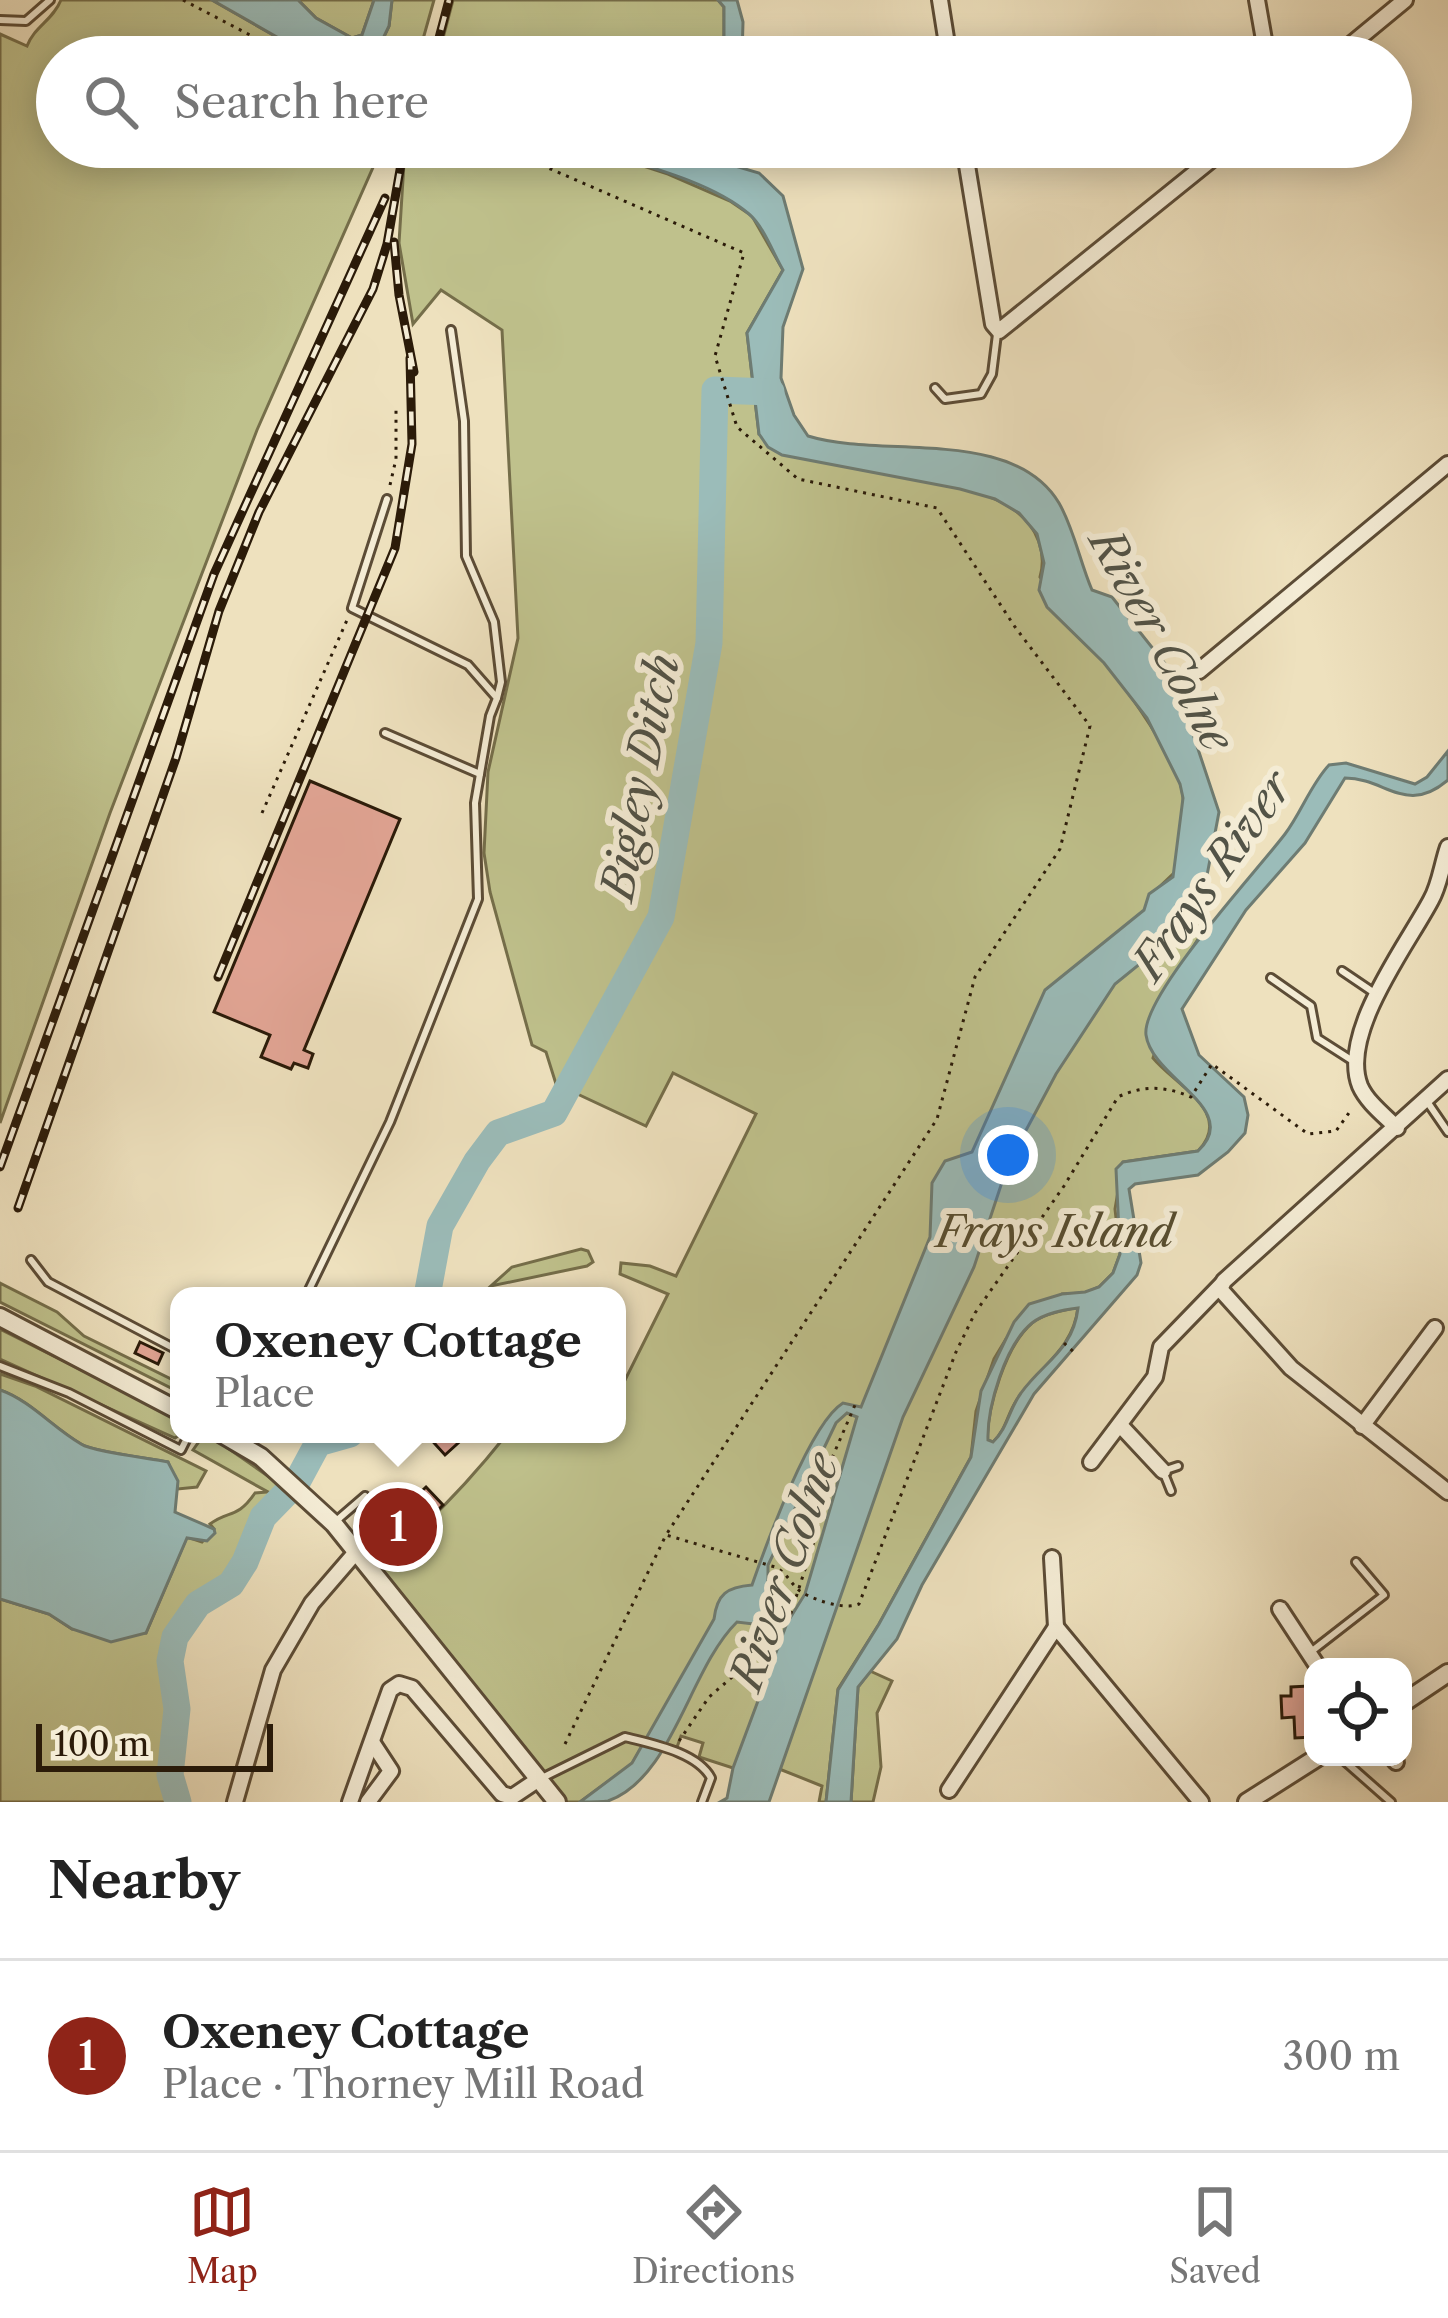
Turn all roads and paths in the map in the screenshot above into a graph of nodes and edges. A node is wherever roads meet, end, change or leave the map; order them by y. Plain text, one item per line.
1 (50, 0) edge
2 (183, 0) edge
3 (940, 0) edge
4 (1257, 0) edge
5 (1405, 0) edge
6 (0, 20) edge
7 (252, 36) edge
8 (946, 36) edge
9 (1263, 36) edge
10 (1361, 36) edge
11 (548, 168) edge
12 (968, 168) edge
13 (1201, 168) edge
14 (451, 329) dead end
15 (998, 331) junction
16 (935, 388) dead end
17 (396, 410) dead end
18 (1448, 464) edge
19 (387, 499) joint
20 (352, 608) junction
21 (1198, 671) dead end
22 (497, 698) junction
23 (385, 733) dead end
24 (480, 774) junction
25 (262, 814) dead end
26 (1448, 847) edge
27 (1342, 971) dead end
28 (1271, 978) dead end
29 (1376, 994) junction
30 (1359, 1064) junction
31 (1448, 1079) edge
32 (1426, 1100) junction
33 (1351, 1110) dead end
34 (1396, 1127) junction
35 (1448, 1132) edge
36 (31, 1260) dead end
37 (1222, 1284) junction
38 (310, 1287) edge
39 (0, 1317) edge
40 (1435, 1328) dead end
41 (1064, 1343) dead end
42 (170, 1346) edge
43 (1076, 1354) dead end
44 (0, 1366) edge
45 (854, 1405) dead end
46 (170, 1406) edge
47 (1121, 1426) junction
48 (1362, 1426) junction
49 (184, 1443) edge
50 (239, 1443) edge
51 (1091, 1462) dead end
52 (1171, 1468) joint
53 (1171, 1491) dead end
54 (1448, 1492) edge
55 (365, 1496) dead end
56 (334, 1524) junction
57 (667, 1535) junction
58 (356, 1552) junction
59 (1052, 1558) dead end
60 (1356, 1562) dead end
61 (799, 1591) junction
62 (1280, 1610) dead end
63 (1056, 1628) junction
64 (1313, 1658) edge
65 (1316, 1658) edge
66 (1448, 1673) edge
67 (1412, 1697) edge
68 (372, 1742) junction
69 (565, 1744) dead end
70 (676, 1750) dead end
71 (1304, 1766) edge
72 (1350, 1766) edge
73 (539, 1779) junction
74 (949, 1790) dead end
75 (556, 1800) edge
76 (235, 1802) edge
77 (350, 1802) edge
78 (368, 1802) edge
79 (702, 1802) edge
80 (1201, 1802) edge
81 (1247, 1802) edge
82 (1390, 1802) edge

1 - 6 lane
2 - 7 path
3 - 8 street
4 - 9 street
5 - 10 street
11 - 57 path
12 - 15 street
13 - 15 street
14 - 22 lane
15 - 16 lane
17 - 19 path
18 - 21 street
19 - 20 lane
20 - 22 lane
20 - 25 path
22 - 24 lane
23 - 24 lane
24 - 38 lane
26 - 29 street
27 - 29 lane
28 - 30 lane
29 - 30 street
30 - 34 street
31 - 32 street
32 - 34 street
32 - 35 lane
33 - 61 path
34 - 37 street
36 - 42 lane
37 - 47 street
37 - 48 street
39 - 46 street
40 - 48 street
41 - 43 path
44 - 49 lane
45 - 61 path
47 - 51 street
47 - 52 street
48 - 54 street
50 - 56 street
52 - 53 lane
55 - 56 lane
56 - 58 street
57 - 61 path
57 - 69 path
58 - 73 street
58 - 76 street
59 - 63 street
60 - 65 lane
61 - 70 path
62 - 64 street
63 - 74 street
63 - 80 street
66 - 67 street
68 - 73 street
68 - 77 street
68 - 78 street
71 - 81 street
72 - 82 lane
73 - 75 street
73 - 79 lane

